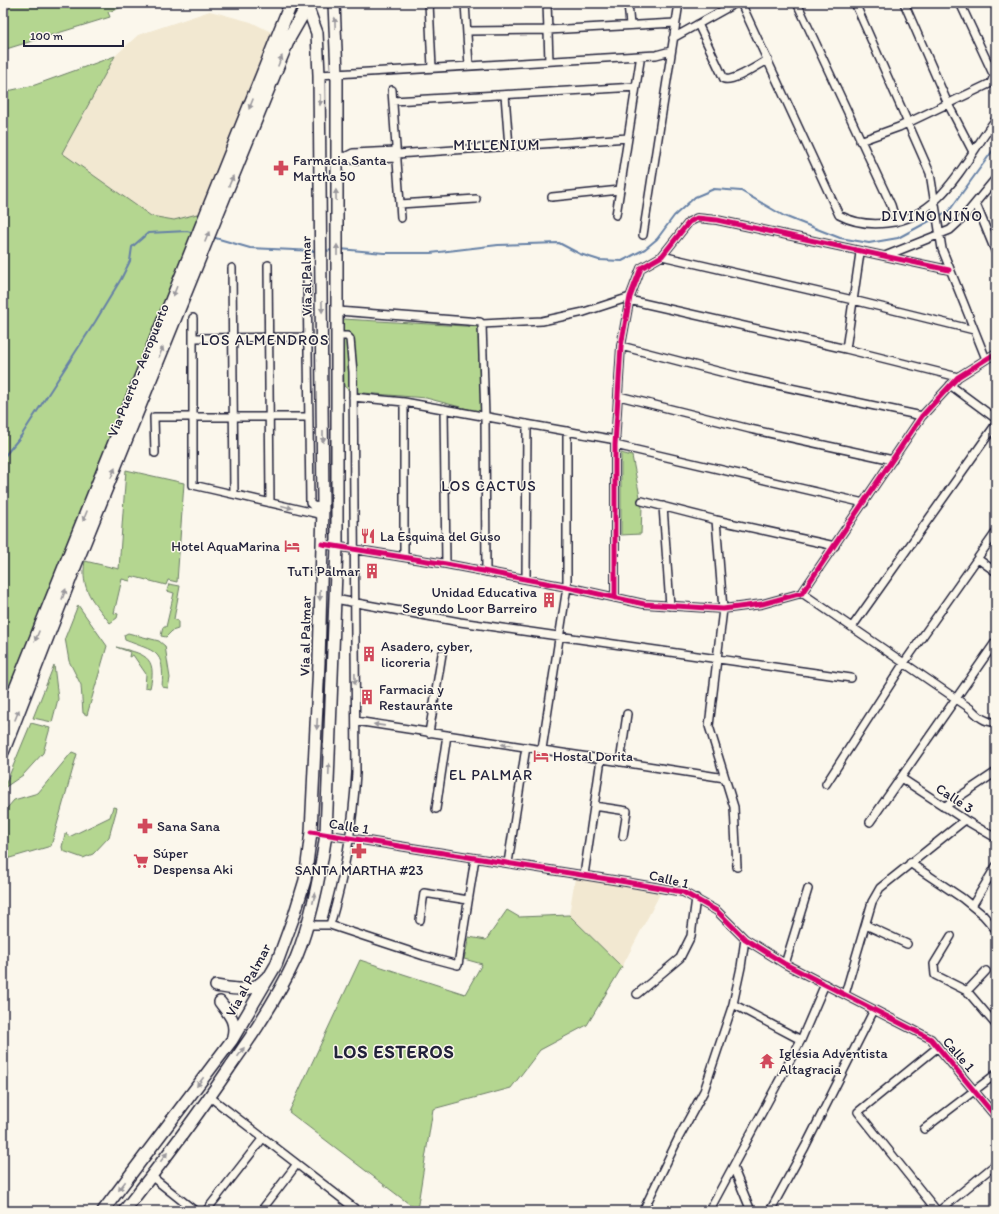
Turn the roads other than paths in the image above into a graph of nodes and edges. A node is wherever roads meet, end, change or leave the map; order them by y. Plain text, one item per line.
1 (291, 3) edge
2 (334, 3) edge
3 (429, 3) edge
4 (465, 3) edge
5 (547, 3) edge
6 (628, 3) edge
7 (679, 3) edge
8 (736, 3) edge
9 (741, 3) edge
10 (797, 3) edge
11 (855, 3) edge
12 (904, 3) edge
13 (960, 3) edge
14 (307, 4) edge
15 (675, 23) junction
16 (698, 24) junction
17 (630, 26) junction
18 (548, 30) junction
19 (467, 31) junction
20 (673, 38) junction
21 (671, 51) junction
22 (768, 60) junction
23 (549, 61) junction
24 (640, 61) dead end
25 (469, 66) junction
26 (432, 68) junction
27 (337, 74) junction
28 (319, 75) junction
29 (995, 82) edge
30 (636, 87) junction
31 (392, 90) dead end
32 (505, 95) junction
33 (393, 101) junction
34 (948, 104) junction
35 (996, 119) edge
36 (907, 123) junction
37 (628, 138) junction
38 (860, 141) junction
39 (509, 147) junction
40 (973, 152) junction
41 (396, 154) junction
42 (336, 157) junction
43 (996, 178) edge
44 (620, 190) junction
45 (552, 197) dead end
46 (476, 199) dead end
47 (935, 201) junction
48 (400, 204) junction
49 (976, 204) junction
50 (616, 215) dead end
51 (211, 216) junction
52 (401, 218) dead end
53 (896, 222) junction
54 (939, 232) junction
55 (643, 235) dead end
56 (860, 253) junction
57 (996, 253) edge
58 (194, 256) junction
59 (662, 256) junction
60 (885, 256) junction
61 (268, 265) dead end
62 (232, 268) dead end
63 (949, 270) junction
64 (306, 275) dead end
65 (630, 298) junction
66 (853, 300) junction
67 (338, 311) junction
68 (193, 318) dead end
69 (482, 324) junction
70 (974, 330) junction
71 (338, 336) junction
72 (233, 337) junction
73 (268, 337) junction
74 (308, 337) junction
75 (193, 338) junction
76 (621, 346) junction
77 (846, 349) junction
78 (996, 353) edge
79 (986, 359) junction
80 (958, 377) junction
81 (950, 385) junction
82 (619, 396) junction
83 (353, 397) junction
84 (404, 402) junction
85 (444, 409) junction
86 (270, 416) junction
87 (309, 416) junction
88 (485, 416) junction
89 (922, 416) junction
90 (193, 417) junction
91 (234, 417) junction
92 (996, 419) edge
93 (527, 424) junction
94 (996, 424) edge
95 (567, 431) junction
96 (615, 442) junction
97 (155, 453) dead end
98 (892, 460) junction
99 (234, 494) junction
100 (642, 501) dead end
101 (270, 503) junction
102 (864, 503) junction
103 (663, 506) junction
104 (323, 511) junction
105 (716, 520) junction
106 (996, 532) edge
107 (322, 544) junction
108 (337, 546) junction
109 (835, 546) junction
110 (354, 549) junction
111 (404, 557) junction
112 (978, 559) junction
113 (446, 564) junction
114 (486, 572) junction
115 (996, 572) edge
116 (526, 580) junction
117 (567, 587) junction
118 (802, 593) junction
119 (615, 598) junction
120 (335, 599) junction
121 (354, 602) junction
122 (670, 606) junction
123 (723, 609) junction
124 (852, 627) junction
125 (560, 635) junction
126 (996, 641) edge
127 (442, 654) dead end
128 (718, 658) junction
129 (904, 663) junction
130 (851, 678) dead end
131 (956, 699) junction
132 (627, 714) dead end
133 (3, 720) edge
134 (356, 721) junction
135 (996, 722) edge
136 (429, 732) junction
137 (447, 735) junction
138 (526, 747) junction
139 (542, 750) junction
140 (3, 751) edge
141 (601, 759) junction
142 (620, 762) junction
143 (996, 772) edge
144 (725, 778) junction
145 (902, 778) junction
146 (826, 784) dead end
147 (594, 806) junction
148 (944, 807) junction
149 (436, 809) dead end
150 (965, 820) junction
151 (870, 822) dead end
152 (311, 832) junction
153 (326, 834) junction
154 (623, 836) dead end
155 (350, 838) junction
156 (996, 838) edge
157 (475, 858) junction
158 (508, 863) junction
159 (910, 863) junction
160 (996, 866) edge
161 (737, 867) dead end
162 (584, 875) junction
163 (808, 889) dead end
164 (696, 898) junction
165 (468, 900) junction
166 (972, 906) junction
167 (420, 920) dead end
168 (307, 925) junction
169 (330, 925) junction
170 (866, 925) junction
171 (996, 930) edge
172 (951, 936) dead end
173 (745, 939) junction
174 (907, 944) dead end
175 (785, 964) junction
176 (276, 965) junction
177 (986, 971) dead end
178 (825, 984) junction
179 (216, 986) dead end
180 (968, 991) junction
181 (637, 994) dead end
182 (845, 994) junction
183 (220, 1002) dead end
184 (733, 1004) junction
185 (874, 1010) junction
186 (996, 1025) edge
187 (232, 1040) junction
188 (801, 1040) junction
189 (938, 1047) junction
190 (996, 1074) edge
191 (974, 1090) junction
192 (210, 1097) junction
193 (996, 1117) edge
194 (924, 1129) dead end
195 (263, 1138) junction
196 (297, 1164) junction
197 (996, 1164) edge
198 (733, 1167) junction
199 (151, 1176) junction
200 (103, 1211) edge
201 (124, 1211) edge
202 (195, 1211) edge
203 (206, 1211) edge
204 (260, 1211) edge
205 (358, 1211) edge
206 (643, 1211) edge
207 (709, 1211) edge
208 (751, 1211) edge
209 (770, 1211) edge
210 (938, 1211) edge

1 -> 51 main road, Via Puerto - Aeropuerto
27 -> 2 main road, Vía al Palmar
3 - 26 street
4 - 19 street
5 - 18 street
6 - 17 street
7 - 15 street
8 - 16 street
9 - 22 street
10 - 38 street
11 - 36 street
12 - 34 street
13 - 29 street
14 - 28 main road, Vía al Palmar
51 -> 14 main road, Via Puerto - Aeropuerto
15 - 17 street
15 - 20 street
16 - 20 street
16 - 22 street
17 - 18 street
18 - 19 street
18 - 23 street
19 - 25 street
20 - 21 street
21 - 23 street
21 - 55 street
22 - 53 street
23 - 25 street
24 - 30 street
25 - 26 street
26 - 27 street
27 - 28 street
27 - 42 main road, Vía al Palmar
28 -> 104 main road, Vía al Palmar
29 - 34 street
30 - 32 street
30 - 37 street
31 - 33 street
32 - 33 street
32 - 39 street
33 - 41 street
34 - 36 street
34 - 40 street
35 - 40 street
36 - 38 street
36 - 47 street
37 - 39 street
37 - 44 street
38 - 53 street
39 - 41 street
40 - 47 street
41 - 42 street
41 - 48 street
67 -> 42 main road, Vía al Palmar
43 - 49 street
44 - 45 street
44 - 50 street
46 - 48 street
47 - 53 street
47 - 54 street
48 - 52 street
49 - 54 street
49 - 57 street
51 - 58 main road, Via Puerto - Aeropuerto
54 - 60 street
54 - 63 street
56 - 59 street
56 - 60 street
56 - 66 street
58 -> 133 main road, Via Puerto - Aeropuerto
140 -> 58 main road, Via Puerto - Aeropuerto
59 - 65 street
59 - 66 street
60 - 63 street
61 - 73 street
62 - 72 street
63 - 70 street
64 - 74 street
65 - 69 street
65 - 76 street
65 - 77 street
66 - 70 street
66 - 77 street
67 - 69 street
67 - 71 main road, Vía al Palmar
68 - 75 street
69 - 88 street
70 - 79 street
71 - 83 street
71 - 108 main road, Vía al Palmar
72 - 73 street
72 - 75 street
72 - 91 street
73 - 74 street
73 - 86 street
74 - 87 street
75 - 90 street
76 - 82 street
76 - 89 street
77 - 80 street
78 - 79 street
79 - 80 street
80 - 81 street
81 - 89 street
81 - 92 street
82 - 96 street
82 - 98 street
83 - 84 street
83 - 110 street
84 - 85 street
84 - 111 street
85 - 88 street
85 - 113 street
86 - 87 street
86 - 91 street
86 - 101 street
87 - 104 street
88 - 93 street
88 - 114 street
89 - 98 street
90 - 91 street
90 - 97 street
90 - 99 street
91 - 99 street
93 - 95 street
93 - 116 street
94 - 124 street
95 - 96 street
95 - 117 street
96 - 102 street
96 - 119 street
98 - 102 street
99 - 101 street
100 - 103 street
101 -> 104 street
102 - 109 street
103 - 105 street
103 - 122 street
104 - 107 main road, Vía al Palmar
105 - 109 street
105 - 123 street
106 - 112 street
107 - 108 street
107 -> 152 main road, Vía al Palmar
108 - 110 street
108 - 120 main road, Vía al Palmar
109 - 118 street
110 - 111 street
110 - 121 street
111 - 113 street
112 - 115 street
112 - 129 street
113 - 114 street
114 - 116 street
116 - 117 street
117 - 119 street
117 - 125 street
118 - 123 street
118 - 124 street
119 - 122 street
120 - 121 street
153 -> 120 main road, Vía al Palmar
121 - 125 street
121 -> 134 street
122 - 123 street
123 - 128 street
124 - 129 street
125 - 128 street
125 - 139 street
126 - 131 street
127 - 136 street
128 - 130 street
128 - 144 street
129 - 131 street
129 - 146 street
131 - 135 street
131 - 145 street
132 - 142 street
136 -> 134 street
134 - 155 street
136 - 137 street
138 -> 137 street
137 - 149 street
138 - 139 street
138 - 158 street
139 - 141 street
141 - 142 street
141 - 147 street
142 - 144 street
143 - 148 street
144 - 161 street
145 - 148 street, Calle 3
145 - 151 street
147 - 154 street
147 - 162 street
148 - 150 street, Calle 3
150 - 156 street, Calle 3
150 - 159 street
152 - 153 street, Calle 1
152 - 176 main road, Vía al Palmar
153 - 155 street, Calle 1
168 -> 153 main road, Vía al Palmar
155 - 157 street, Calle 1
155 - 169 street
157 - 158 street, Calle 1
157 - 165 street
158 - 162 street, Calle 1
159 - 166 street
159 - 170 street
160 - 166 street
162 - 164 street, Calle 1
163 - 175 street
164 - 173 street, Calle 1
164 - 181 street
165 - 167 street
165 - 169 street
166 - 171 street
168 - 169 street
192 -> 168 main road, Vía al Palmar
170 - 174 street
170 - 182 street
172 - 180 street
173 - 175 street, Calle 1
173 - 184 street
175 - 178 street, Calle 1
176 - 179 main road
176 - 187 main road, Vía al Palmar
177 - 180 street
178 - 182 street, Calle 1
178 - 188 street
180 - 186 street
182 - 185 street, Calle 1
183 - 187 main road
184 - 188 street
184 - 206 street
185 - 189 street, Calle 1
185 - 209 street
187 -> 200 main road, Vía al Palmar
188 - 198 street
189 - 191 street, Calle 1
189 - 210 street
190 - 191 street
191 - 193 street, Calle 1
191 - 194 street
192 - 195 street
199 -> 192 main road, Vía al Palmar
195 - 196 street
195 - 203 street
196 - 204 street
196 - 205 street
197 - 210 street
198 - 207 street
198 - 208 street
199 - 201 main road, Vía al Palmar
199 - 202 street

